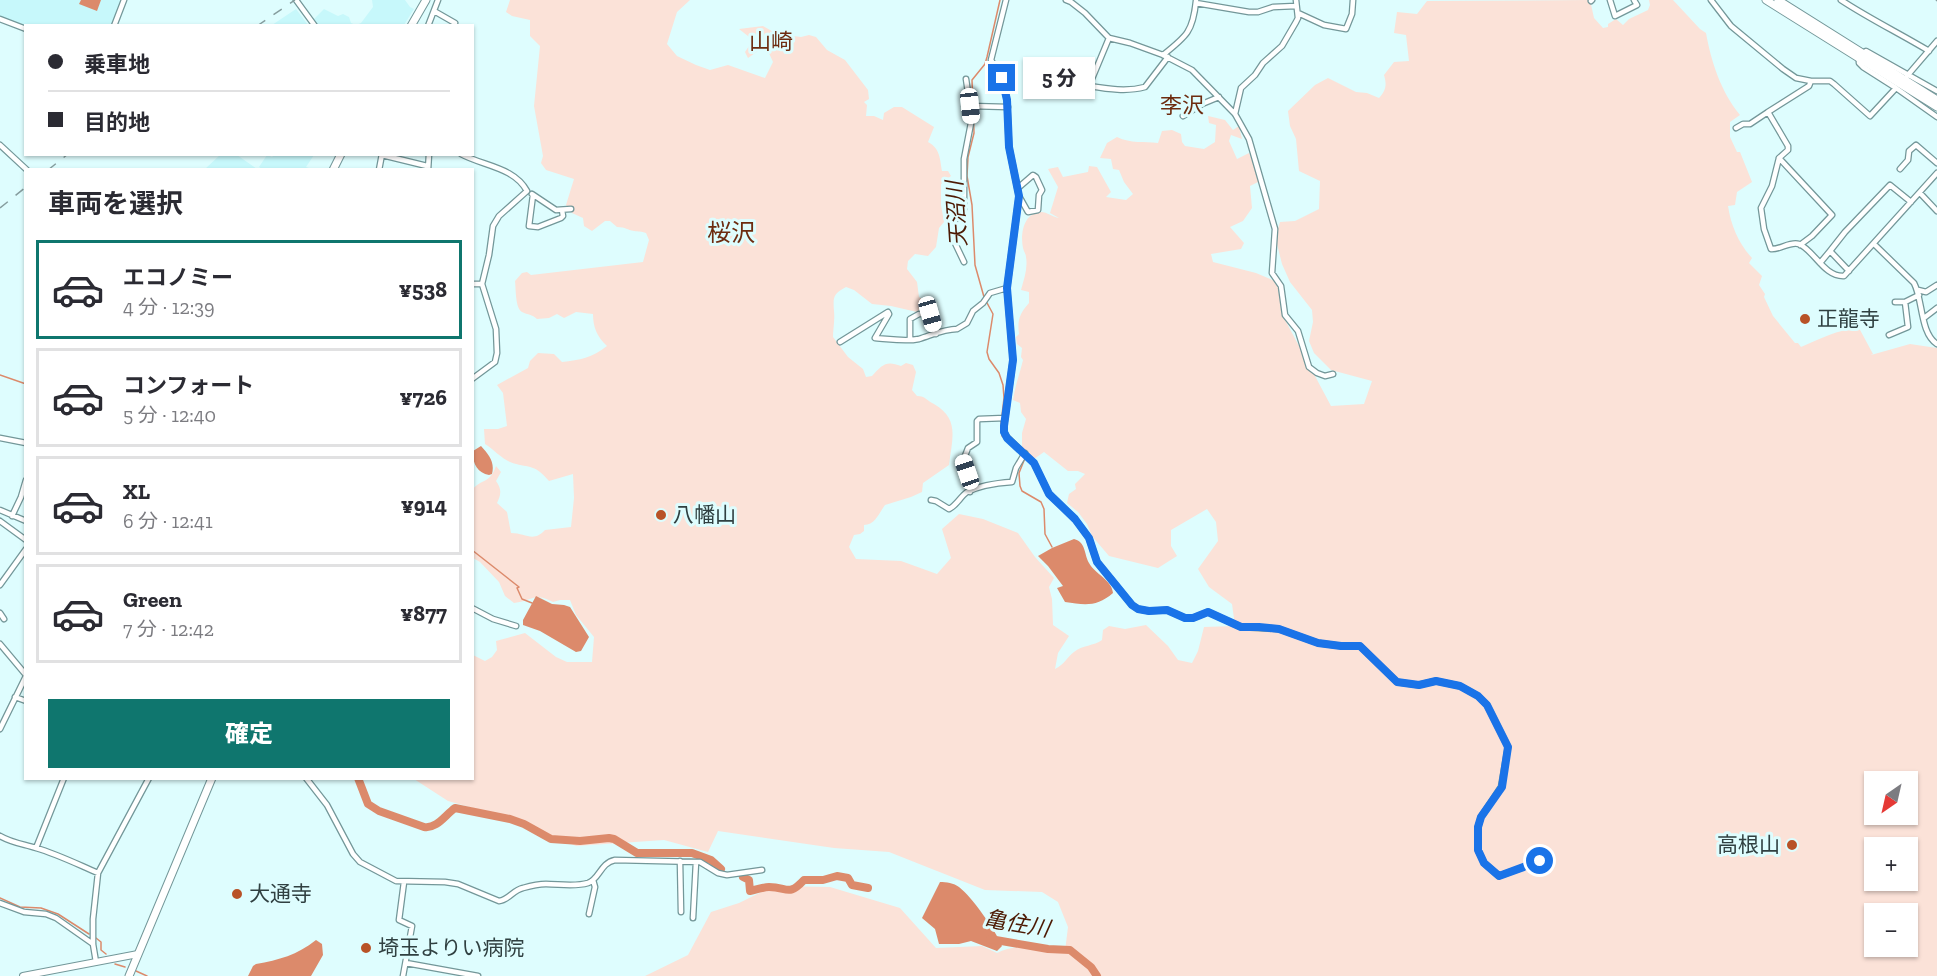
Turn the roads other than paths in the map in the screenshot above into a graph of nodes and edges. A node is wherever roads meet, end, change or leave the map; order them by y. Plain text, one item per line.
1 (124, 0) edge
2 (296, 0) edge
3 (426, 0) edge
4 (438, 0) edge
5 (1006, 0) edge
6 (1066, 0) edge
7 (1353, 0) edge
8 (1610, 0) edge
9 (1634, 0) edge
10 (1711, 0) edge
11 (1766, 0) edge
12 (1778, 0) edge
13 (1841, 0) edge
14 (1196, 1) edge
15 (1296, 3) edge
16 (434, 11) junction
17 (1298, 13) junction
18 (0, 19) edge
19 (455, 22) dead end
20 (115, 24) edge
21 (314, 24) edge
22 (412, 24) edge
23 (429, 24) edge
24 (24, 28) edge
25 (1109, 38) junction
26 (1937, 41) edge
27 (1929, 51) junction
28 (1166, 56) junction
29 (1861, 56) junction
30 (1907, 76) junction
31 (966, 79) dead end
32 (1810, 81) junction
33 (1089, 86) junction
34 (1896, 88) junction
35 (1937, 91) edge
36 (1072, 94) dead end
37 (1219, 97) junction
38 (1937, 100) edge
39 (970, 106) junction
40 (1008, 107) junction
41 (1937, 107) edge
42 (1768, 112) junction
43 (1235, 114) junction
44 (1182, 116) dead end
45 (1937, 117) edge
46 (1736, 128) dead end
47 (0, 145) edge
48 (386, 156) edge
49 (466, 156) edge
50 (1779, 158) junction
51 (1937, 163) edge
52 (25, 168) edge
53 (428, 168) edge
54 (1900, 169) dead end
55 (1937, 173) edge
56 (1018, 188) junction
57 (527, 191) junction
58 (1920, 193) junction
59 (533, 195) junction
60 (1019, 196) junction
61 (1911, 202) junction
62 (571, 209) dead end
63 (562, 210) junction
64 (1937, 211) edge
65 (1874, 244) junction
66 (1800, 245) junction
67 (1830, 251) junction
68 (964, 262) dead end
69 (1820, 263) junction
70 (1849, 271) junction
71 (474, 284) edge
72 (482, 284) junction
73 (1937, 286) edge
74 (1007, 288) junction
75 (1918, 293) junction
76 (1895, 302) dead end
77 (1905, 302) junction
78 (1937, 308) edge
79 (1924, 318) junction
80 (936, 334) junction
81 (1889, 335) dead end
82 (910, 340) junction
83 (840, 342) dead end
84 (1937, 344) edge
85 (1333, 374) dead end
86 (474, 378) edge
87 (1005, 418) junction
88 (0, 438) edge
89 (24, 443) edge
90 (1025, 453) junction
91 (24, 487) edge
92 (970, 492) junction
93 (930, 500) dead end
94 (0, 510) edge
95 (12, 516) junction
96 (24, 520) edge
97 (0, 521) edge
98 (24, 539) edge
99 (24, 552) edge
100 (0, 585) edge
101 (474, 609) edge
102 (0, 613) edge
103 (3, 619) dead end
104 (516, 626) dead end
105 (0, 644) edge
106 (24, 673) edge
107 (24, 679) edge
108 (15, 697) junction
109 (24, 699) edge
110 (0, 728) edge
111 (63, 780) edge
112 (148, 780) edge
113 (211, 780) edge
114 (308, 780) edge
115 (0, 836) edge
116 (36, 848) junction
117 (680, 861) junction
118 (1540, 861) dead end
119 (696, 862) junction
120 (762, 870) dead end
121 (98, 873) junction
122 (594, 880) junction
123 (404, 882) junction
124 (0, 903) edge
125 (681, 912) dead end
126 (589, 914) dead end
127 (693, 918) dead end
128 (93, 944) junction
129 (138, 954) junction
130 (96, 962) junction
131 (406, 963) junction
132 (23, 976) edge
133 (129, 976) edge
134 (403, 976) edge
135 (478, 976) edge

1 - 20 street
2 - 21 street
3 - 22 highway
4 - 16 street
5 - 40 street
6 - 25 street
7 - 17 street
8 - 9 street
10 - 32 street
11 - 29 highway
12 - 29 highway
13 - 27 street
14 - 15 street
14 - 28 street
15 - 17 street
16 - 19 street
16 - 23 street
17 - 43 street
18 - 24 street
25 - 28 street
25 - 33 street
26 - 27 street
27 - 30 street
28 - 33 street
28 - 37 street
29 - 30 street
29 - 34 street
29 - 38 highway
29 - 41 highway
30 - 35 street
31 - 39 street
32 - 34 street
32 - 42 street
33 - 36 street
34 - 45 street
37 - 43 street
37 - 44 street
39 - 40 street
39 - 68 street
40 - 56 street
42 - 46 street
42 - 50 street
43 - 85 street
47 - 52 street
48 - 53 street
49 - 57 street
50 - 66 street
50 - 66 street
51 - 54 street
55 - 58 street
56 - 60 street
56 - 60 street
57 - 59 street
57 - 72 street
58 - 61 street
58 - 64 street
59 - 63 street
59 - 63 street
60 - 74 street
61 - 65 street
61 - 67 street
62 - 63 street
65 - 70 street
65 - 75 street
66 - 69 street
67 - 69 street
67 - 70 street
69 - 70 street
71 - 72 street
72 - 86 street
73 - 75 street
74 - 80 street
74 - 87 street
75 - 77 street
75 - 79 street
76 - 77 street
77 - 81 street
78 - 79 street
79 - 84 street
80 - 82 street
80 - 82 street
82 - 83 street
87 - 90 street
87 - 92 street
88 - 89 street
90 - 92 street
90 - 118 street
91 - 95 street
92 - 93 street
94 - 95 street
95 - 96 street
97 - 98 street
99 - 100 street
101 - 104 street
102 - 103 street
105 - 106 street
107 - 108 street
108 - 109 street
108 - 110 street
111 - 116 street
112 - 121 street
113 - 129 highway
114 - 123 street
115 - 116 street
116 - 121 street
117 - 119 street
117 - 122 street
117 - 125 street
119 - 120 street
119 - 127 street
121 - 128 street
122 - 123 street
122 - 126 street
123 - 131 street
124 - 128 street
128 - 130 street
129 - 130 main road
129 - 133 highway
130 - 132 main road
131 - 134 street
131 - 135 street

